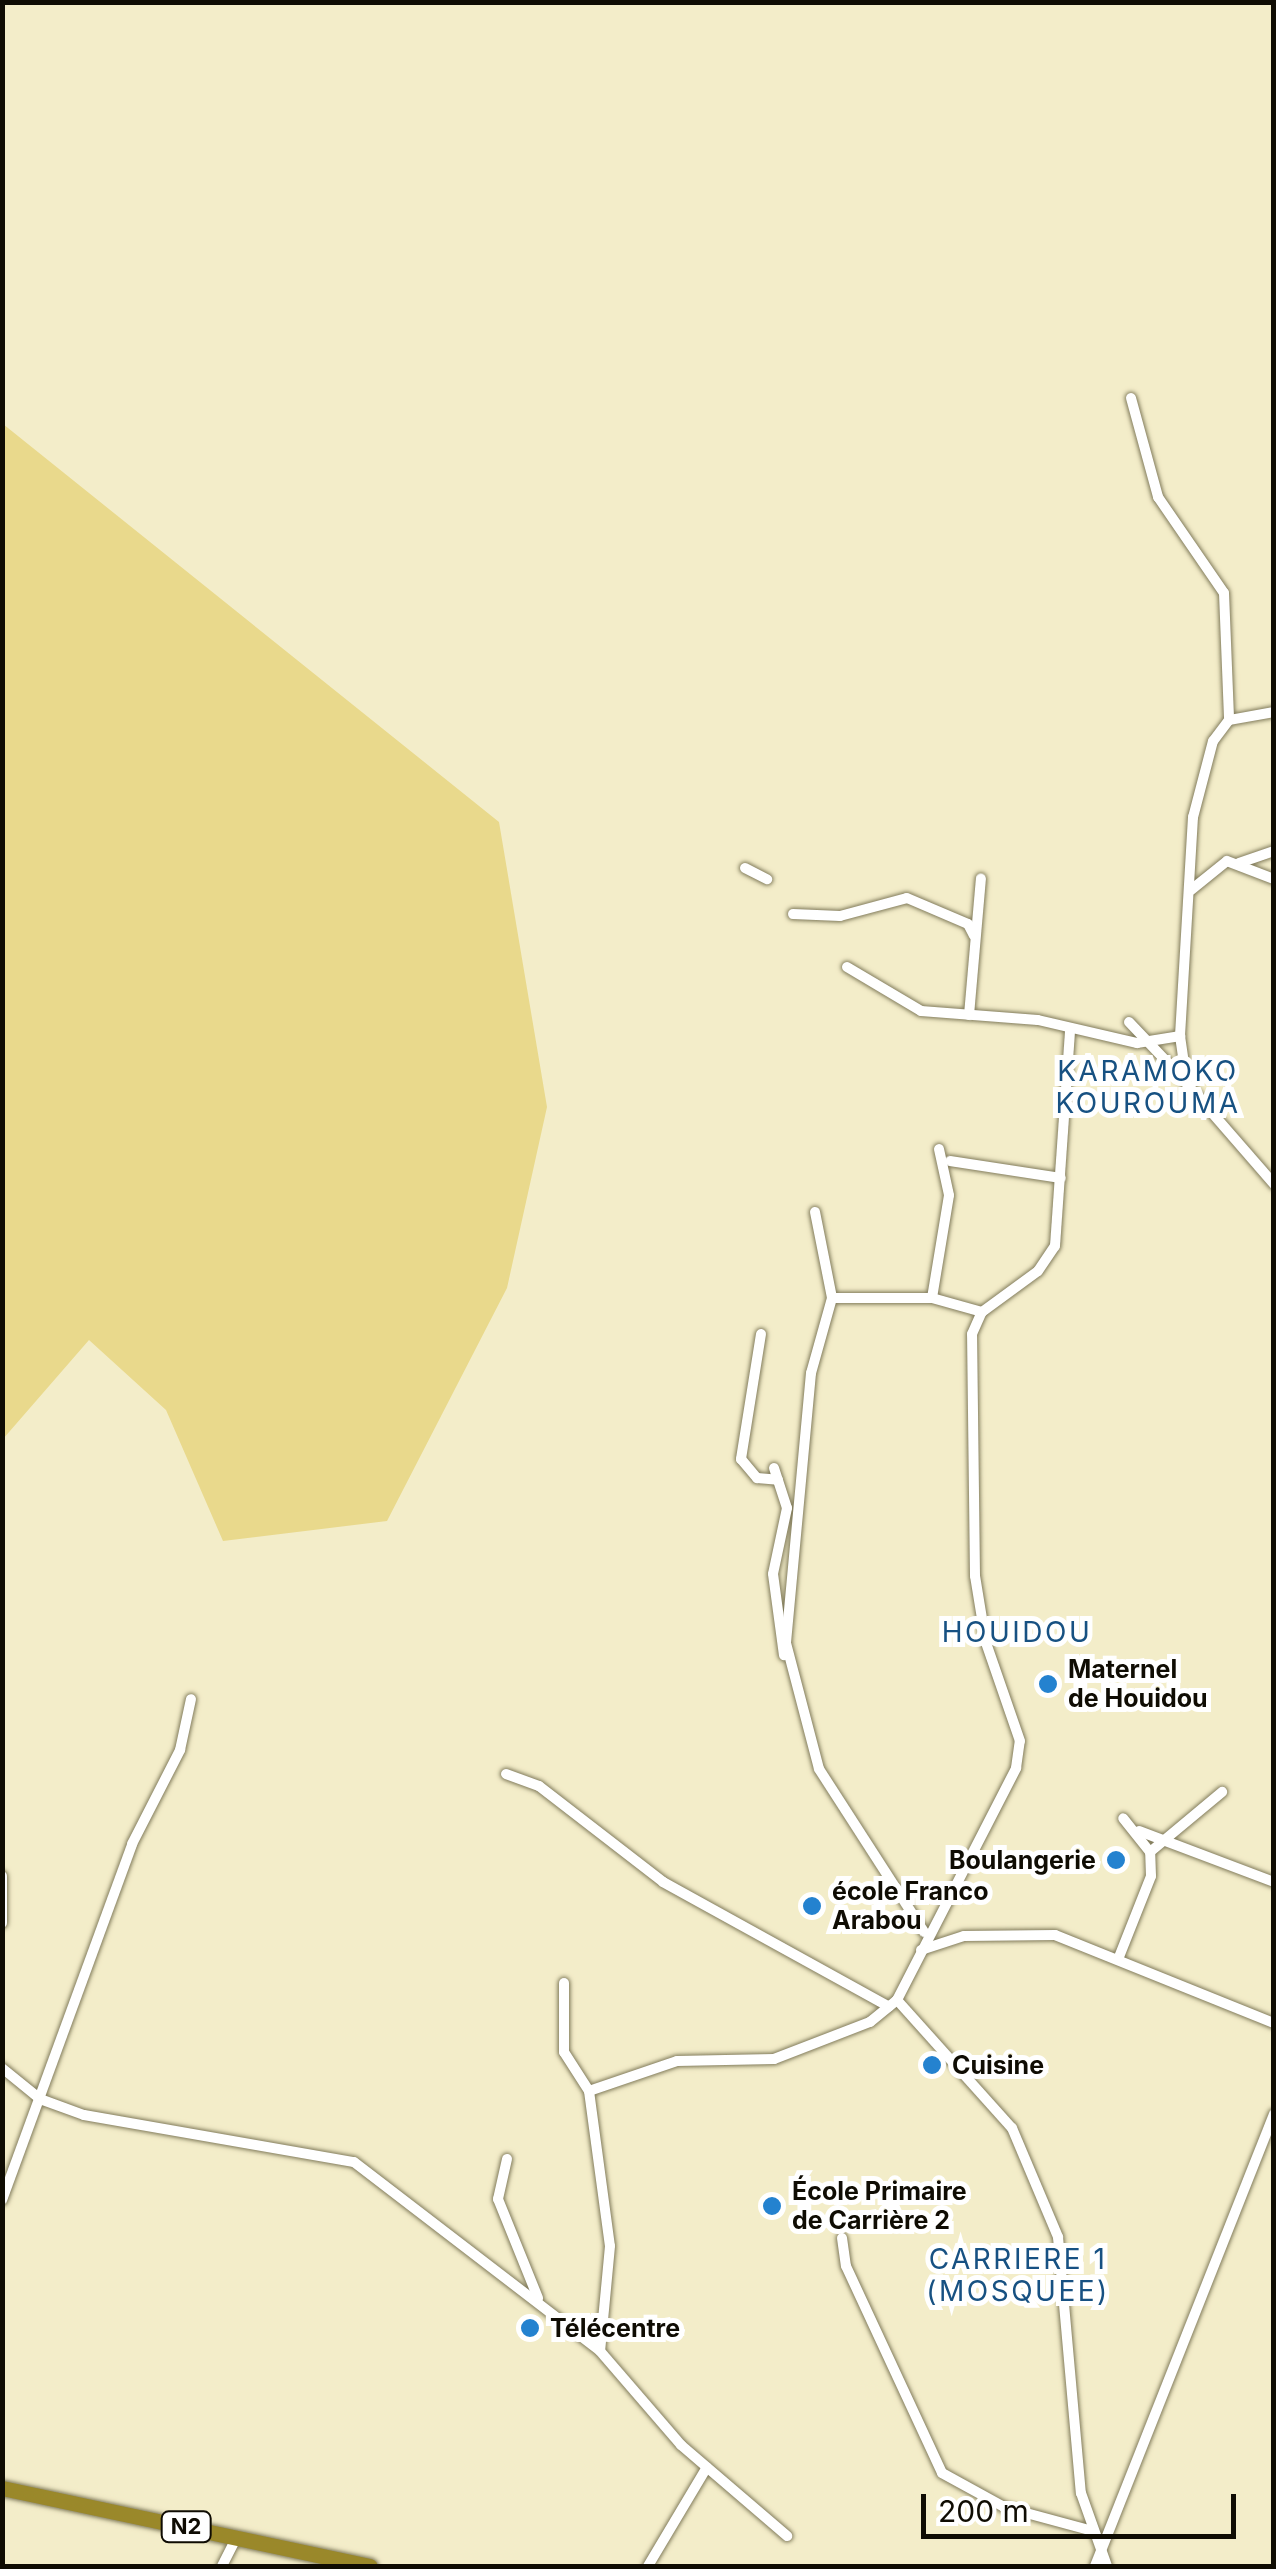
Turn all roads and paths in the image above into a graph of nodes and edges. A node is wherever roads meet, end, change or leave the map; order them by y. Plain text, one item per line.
1 (1130, 398) dead end
2 (1274, 712) edge
3 (1229, 720) junction
4 (1274, 851) edge
5 (1238, 863) junction
6 (745, 868) dead end
7 (767, 879) dead end
8 (980, 879) dead end
9 (1274, 879) edge
10 (1191, 890) junction
11 (793, 914) dead end
12 (974, 936) junction
13 (848, 967) dead end
14 (968, 1015) junction
15 (1130, 1022) dead end
16 (1070, 1029) junction
17 (1180, 1036) junction
18 (1148, 1042) junction
19 (1188, 1084) junction
20 (939, 1150) dead end
21 (950, 1161) dead end
22 (1061, 1178) junction
23 (1274, 1184) edge
24 (815, 1212) dead end
25 (832, 1298) junction
26 (932, 1298) junction
27 (982, 1312) junction
28 (761, 1334) dead end
29 (792, 1674) junction
30 (191, 1699) dead end
31 (506, 1774) dead end
32 (1222, 1792) dead end
33 (1123, 1818) dead end
34 (1138, 1830) junction
35 (1164, 1840) junction
36 (1150, 1852) junction
37 (2, 1876) edge
38 (1274, 1882) edge
39 (2, 1923) edge
40 (924, 1932) junction
41 (921, 1950) junction
42 (1118, 1957) junction
43 (564, 1983) dead end
44 (893, 2004) junction
45 (1274, 2023) edge
46 (2, 2068) edge
47 (589, 2091) junction
48 (40, 2099) junction
49 (1274, 2114) edge
50 (507, 2159) dead end
51 (2, 2200) edge
52 (842, 2238) dead end
53 (538, 2299) junction
54 (600, 2351) junction
55 (706, 2468) junction
56 (2, 2488) edge
57 (1093, 2531) junction
58 (787, 2536) dead end
59 (236, 2537) junction
60 (1100, 2552) junction
61 (330, 2562) edge
62 (222, 2566) edge
63 (370, 2566) edge
64 (648, 2566) edge
65 (1095, 2566) edge
66 (1107, 2566) edge

1 - 3 street
2 - 3 street
3 - 10 street
4 - 5 street
5 - 9 street
5 - 10 street
6 - 7 street
8 - 12 street
10 - 17 street
11 - 12 street
12 - 14 street
13 - 14 street
14 - 16 street
15 - 18 street
16 - 18 street
16 - 22 street
17 - 18 street
17 - 19 street
18 - 19 street
19 - 23 street
20 - 26 street
21 - 22 street
22 - 27 street
24 - 25 street
25 - 26 street
25 - 29 street
26 - 27 street
27 - 40 street
28 - 29 street
29 - 40 street
30 - 48 street
31 - 44 street
32 - 35 street
33 - 34 street
34 - 35 street
34 - 36 street
35 - 36 street
35 - 38 street
36 - 42 street
37 - 39 street
40 - 41 street
41 - 42 street
41 - 44 street
42 - 45 street
43 - 47 street
44 - 47 street
44 - 57 street
46 - 48 street
47 - 54 street
48 - 51 street
48 - 53 street
49 - 60 street
50 - 53 street
52 - 57 street
53 - 54 street
54 - 55 street
55 - 58 street
55 - 64 street
56 - 59 highway, N2
57 - 60 street
59 - 61 highway, N2
59 - 62 street
60 - 65 street
60 - 66 street
61 - 63 highway, N2

